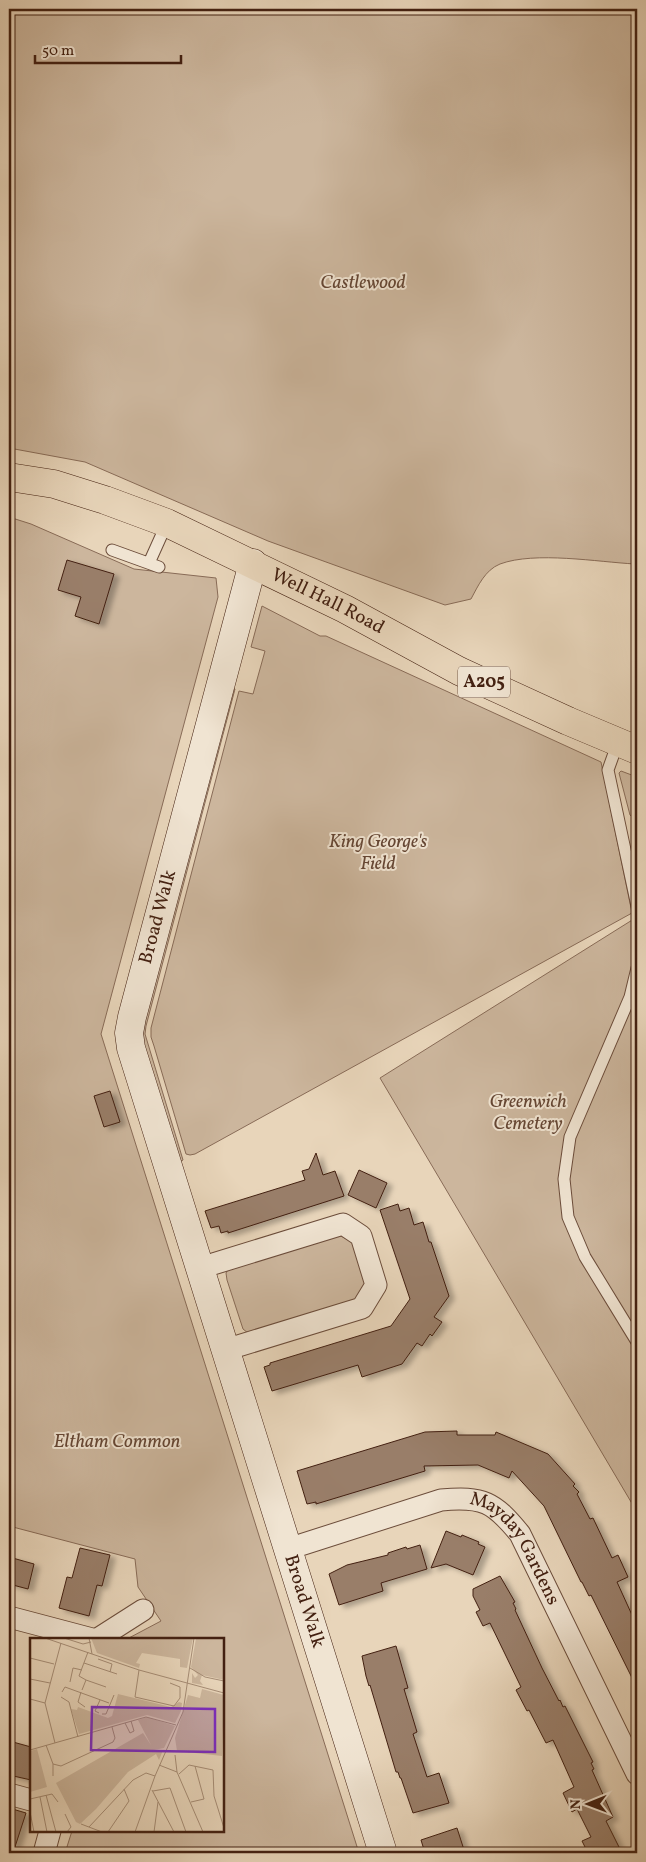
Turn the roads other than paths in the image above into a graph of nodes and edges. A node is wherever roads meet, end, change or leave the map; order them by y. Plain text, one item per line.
1 (9, 477) edge
2 (167, 523) junction
3 (112, 550) dead end
4 (253, 564) junction
5 (628, 746) edge
6 (637, 906) edge
7 (637, 968) edge
8 (200, 1268) junction
9 (637, 1342) edge
10 (225, 1350) junction
11 (288, 1549) junction
12 (143, 1610) dead end
13 (9, 1617) edge
14 (88, 1638) edge
15 (99, 1638) edge
16 (637, 1774) edge
17 (9, 1794) edge
18 (30, 1800) edge
19 (50, 1832) edge
20 (44, 1853) edge
21 (382, 1853) edge

1 - 2 highway, Well Hall Road / A205
2 - 3 lane
2 - 4 highway, Well Hall Road / A205
4 - 5 highway, Well Hall Road / A205
4 - 8 street, Broad Walk
5 - 6 lane
7 - 9 lane
8 - 10 street, Broad Walk
8 - 10 street
10 - 11 street, Broad Walk
11 - 16 street, Mayday Gardens
11 - 21 street, Broad Walk
12 - 15 street
13 - 14 street
17 - 18 street
19 - 20 street

